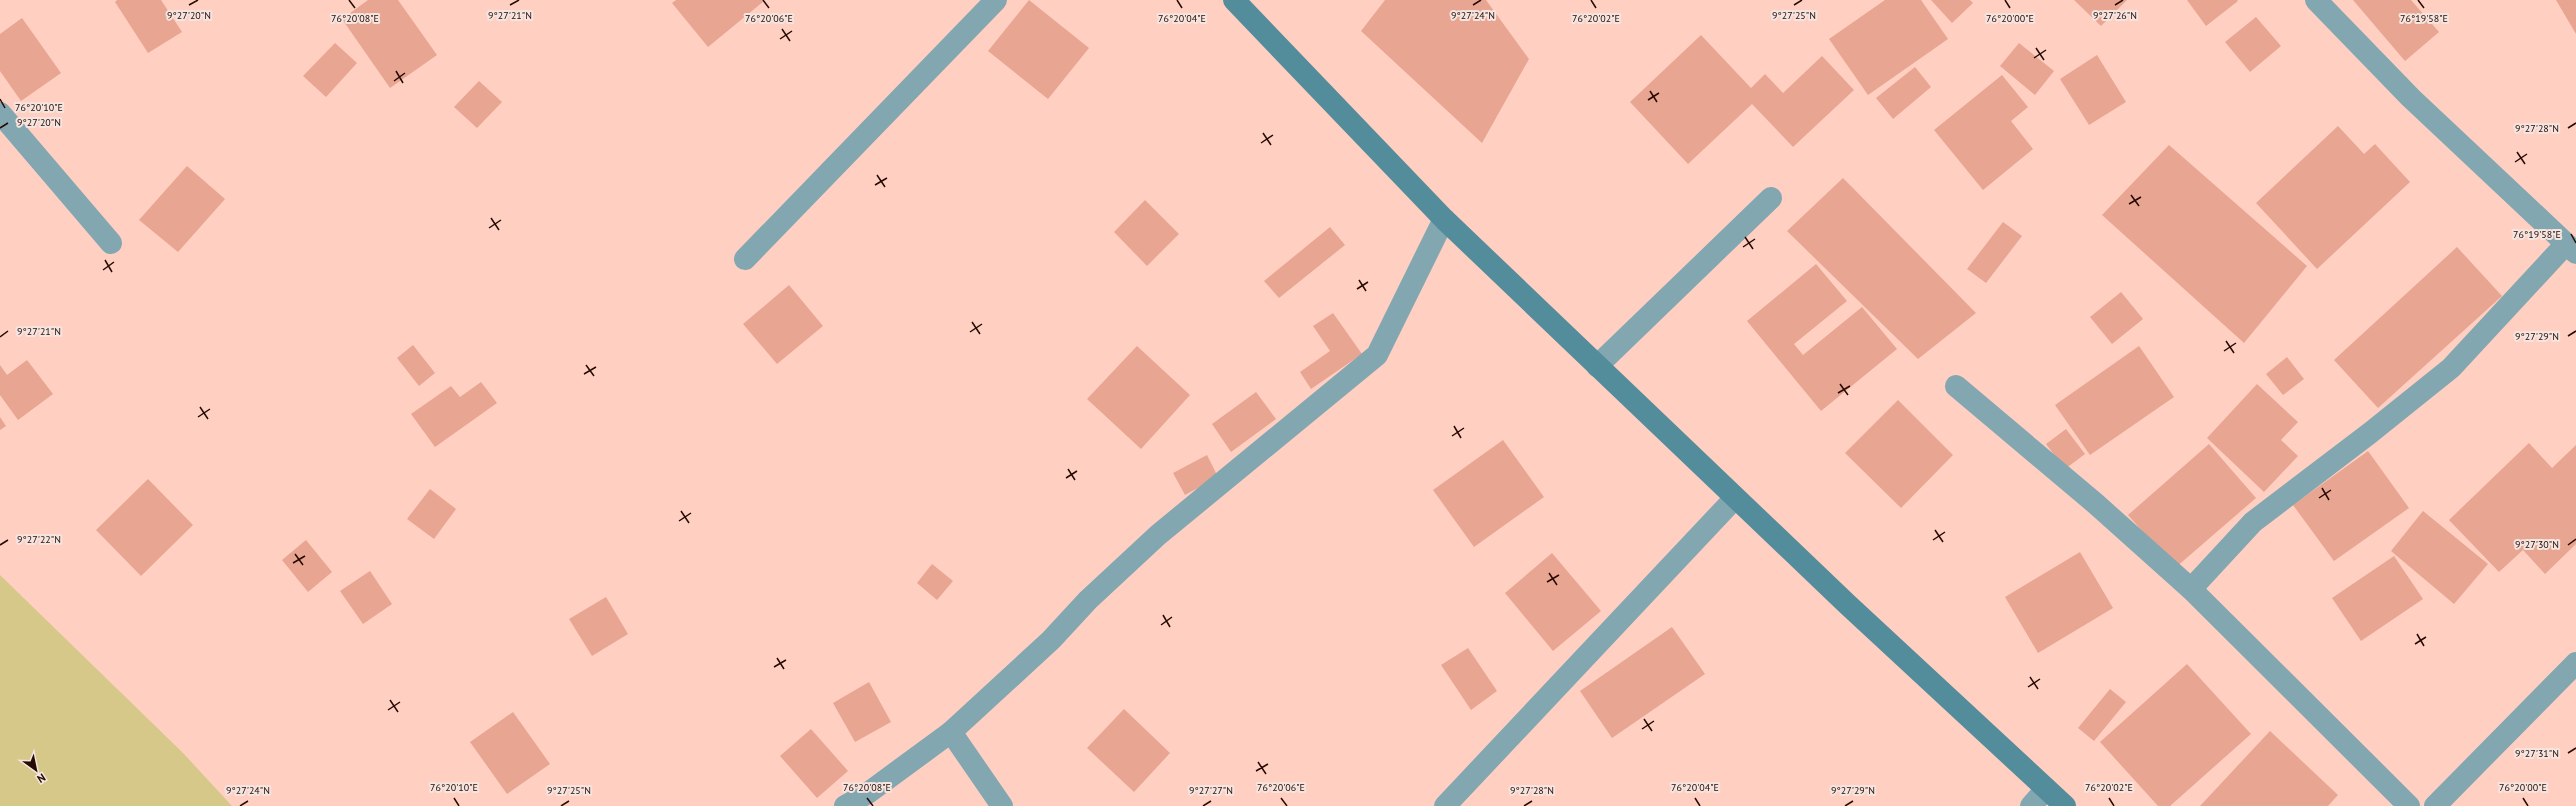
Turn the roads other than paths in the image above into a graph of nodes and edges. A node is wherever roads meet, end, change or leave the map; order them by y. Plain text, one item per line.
1 (996, 0) edge
2 (1234, 0) edge
3 (2316, 0) edge
4 (0, 113) edge
5 (1771, 198) dead end
6 (1444, 219) junction
7 (111, 243) dead end
8 (2571, 248) edge
9 (745, 259) dead end
10 (1597, 366) junction
11 (1956, 386) dead end
12 (1735, 498) junction
13 (2191, 589) junction
14 (2576, 663) edge
15 (951, 732) junction
16 (2046, 789) junction
17 (845, 806) edge
18 (1002, 806) edge
19 (1445, 806) edge
20 (2031, 806) edge
21 (2065, 806) edge
22 (2409, 806) edge
23 (2435, 806) edge

1 - 9 street
2 - 6 main road
3 - 8 street
4 - 7 street
5 - 10 street
6 - 10 main road
6 - 15 street
8 - 13 street
10 - 12 main road
11 - 13 street
12 - 16 main road
12 - 19 street
13 - 22 street
14 - 23 street
15 - 17 street
15 - 18 street
16 - 20 street
16 - 21 main road

